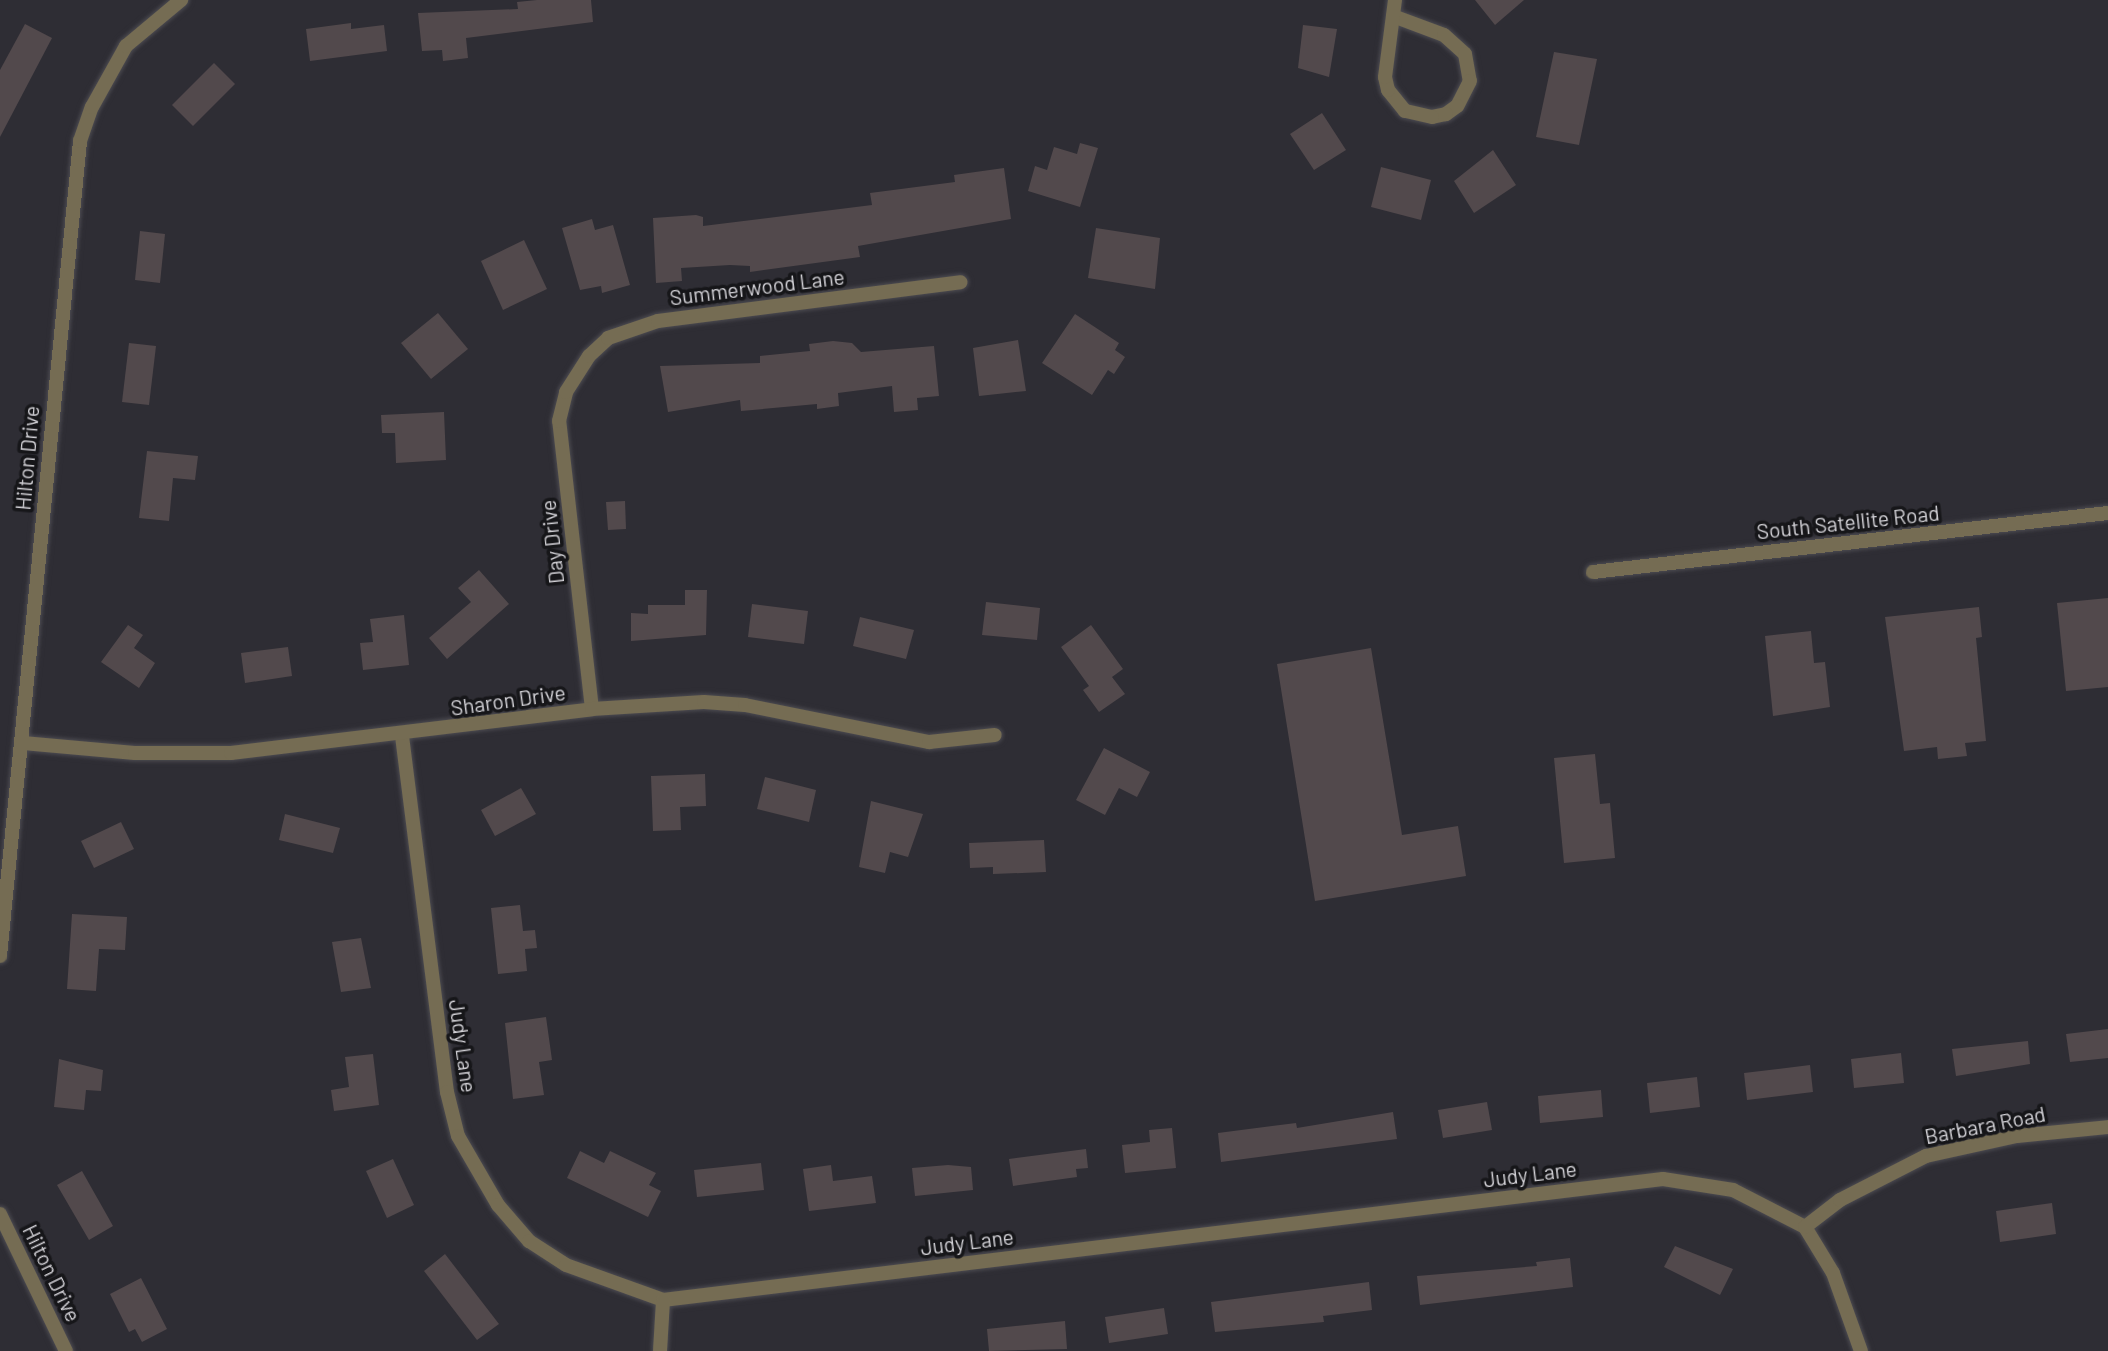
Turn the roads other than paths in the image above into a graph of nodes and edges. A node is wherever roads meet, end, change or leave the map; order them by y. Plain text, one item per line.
1 (181, 0) edge
2 (1395, 0) edge
3 (1393, 16) junction
4 (961, 282) dead end
5 (576, 373) joint
6 (2108, 513) edge
7 (1593, 572) dead end
8 (592, 709) junction
9 (995, 735) dead end
10 (402, 736) junction
11 (23, 743) junction
12 (0, 956) edge
13 (2108, 1127) edge
14 (0, 1214) edge
15 (1805, 1227) junction
16 (663, 1300) junction
17 (66, 1351) edge
18 (660, 1351) edge
19 (1861, 1351) edge

1 - 11 street, Hilton Drive
2 - 3 street
3 - 3 street
4 - 5 street, Summerwood Lane
5 - 8 street, Day Drive
6 - 7 street, South Satellite Road
8 - 9 street, Sharon Drive
8 - 10 street, Sharon Drive
10 - 11 street, Sharon Drive
10 - 16 street, Judy Lane
11 - 12 street, Hilton Drive
13 - 15 street, Barbara Road
14 - 17 street, Hilton Drive
15 - 16 street, Judy Lane
15 - 19 street
16 - 18 street

